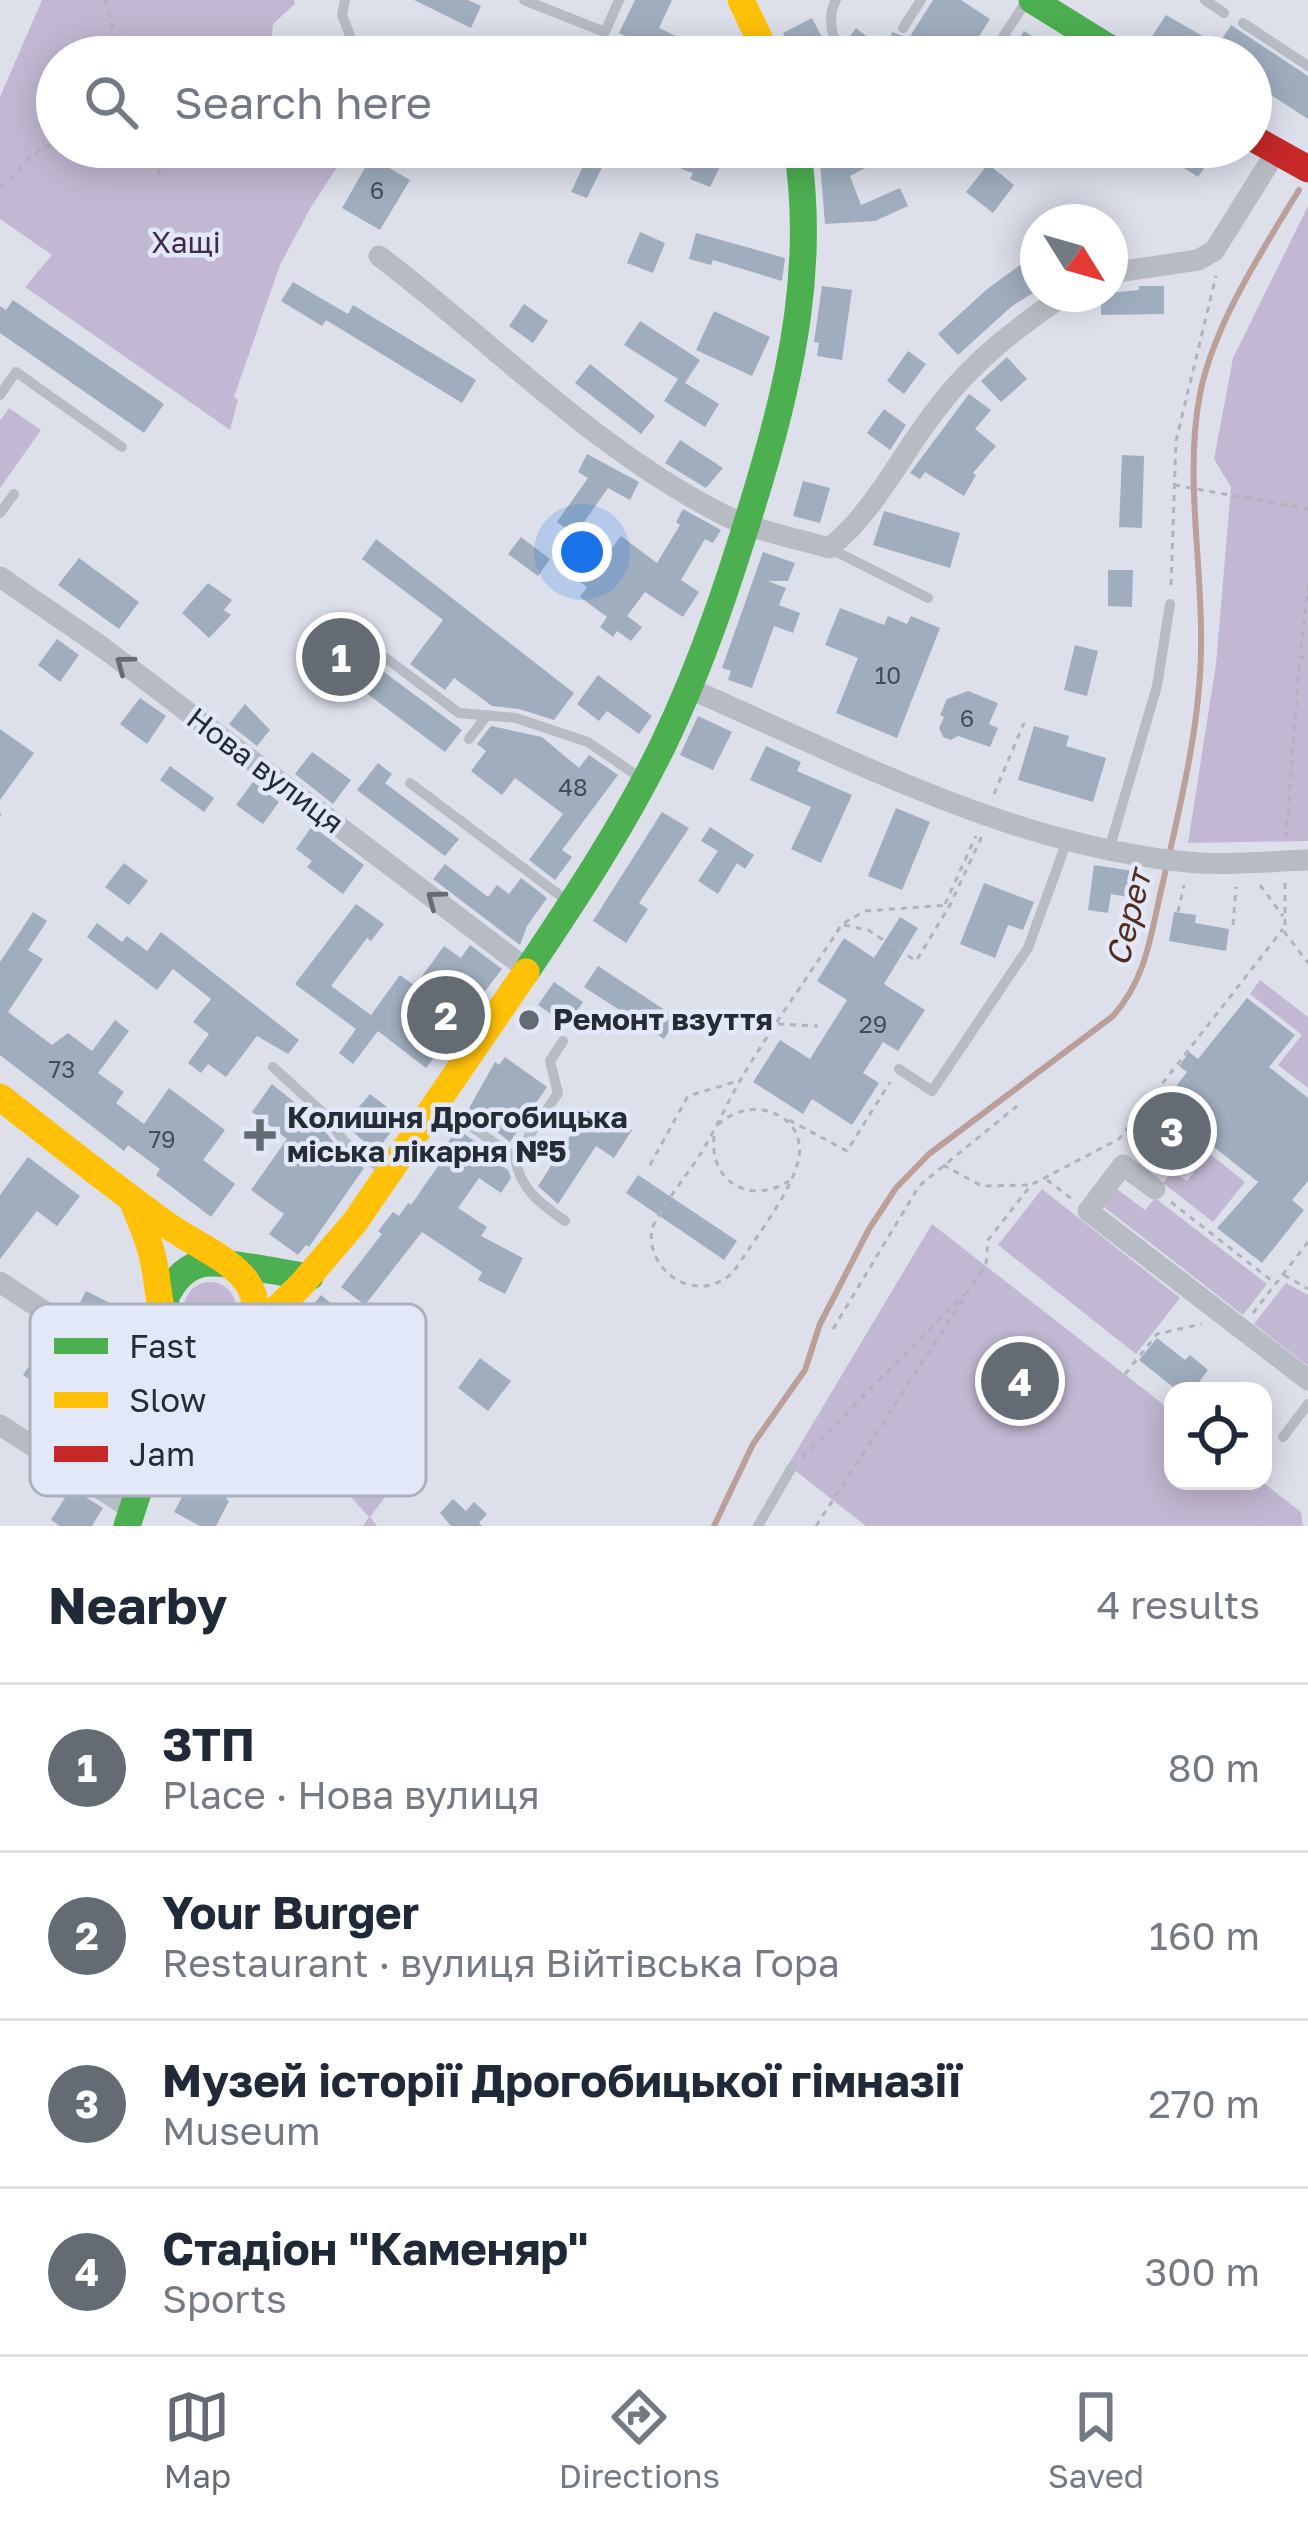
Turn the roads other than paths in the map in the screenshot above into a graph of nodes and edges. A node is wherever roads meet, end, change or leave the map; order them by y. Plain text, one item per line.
1 (345, 0) edge
2 (524, 0) edge
3 (619, 0) edge
4 (741, 0) edge
5 (836, 0) edge
6 (921, 0) edge
7 (1204, 0) edge
8 (1044, 3) edge
9 (1224, 13) dead end
10 (1243, 23) dead end
11 (903, 28) road end
12 (350, 36) edge
13 (758, 36) edge
14 (833, 36) edge
15 (1011, 36) edge
16 (1093, 36) edge
17 (1263, 36) edge
18 (1272, 42) edge
19 (1308, 65) edge
20 (1295, 162) edge
21 (800, 168) edge
22 (379, 256) dead end
23 (1128, 270) edge
24 (1041, 312) edge
25 (0, 395) edge
26 (122, 447) dead end
27 (14, 494) dead end
28 (0, 513) edge
29 (748, 524) junction
30 (830, 548) junction
31 (0, 577) edge
32 (928, 598) dead end
33 (1170, 604) road end
34 (347, 629) dead end
35 (688, 688) junction
36 (487, 715) junction
37 (469, 739) dead end
38 (645, 781) junction
39 (410, 783) dead end
40 (1066, 841) junction
41 (1109, 850) junction
42 (1297, 861) edge
43 (571, 904) junction
44 (528, 970) junction
45 (563, 1041) dead end
46 (273, 1067) dead end
47 (898, 1069) road end
48 (0, 1097) edge
49 (438, 1104) junction
50 (515, 1157) junction
51 (389, 1174) junction
52 (1155, 1190) road end
53 (132, 1199) junction
54 (566, 1220) dead end
55 (225, 1265) junction
56 (310, 1277) junction
57 (0, 1282) edge
58 (34, 1304) edge
59 (163, 1304) edge
60 (166, 1304) edge
61 (255, 1304) edge
62 (282, 1304) edge
63 (1308, 1380) edge
64 (1308, 1404) edge
65 (0, 1425) edge
66 (1283, 1437) dead end
67 (30, 1446) edge
68 (792, 1467) road end
69 (99, 1496) edge
70 (130, 1518) edge
71 (758, 1526) edge

1 - 12 lane
2 - 3 lane
4 - 13 street
5 - 14 lane
6 - 11 lane
7 - 9 lane
8 - 15 lane
8 - 16 street
10 - 17 lane
18 - 19 lane
20 - 23 street
21 - 29 street
22 - 29 street
24 - 30 street
25 - 26 lane
27 - 28 lane
29 - 30 street
29 - 35 street
30 - 32 lane
44 -> 31 street, Нова вулиця
33 - 41 lane
34 - 36 lane
35 - 38 street
35 - 40 street
36 - 37 lane
36 - 38 lane
38 - 43 street
39 - 43 lane
40 - 41 street
40 - 47 lane
41 - 42 street
43 - 44 street
44 - 49 street
45 - 50 lane
46 - 51 lane
48 - 53 street
49 - 50 lane
49 - 51 street
50 - 54 lane
51 - 56 street
52 - 63 street
53 - 55 street
53 - 59 street
55 - 56 street
55 - 60 street
55 - 61 street
56 - 62 street
57 - 58 street
64 - 66 lane
65 - 67 street
68 - 71 lane
69 - 70 street

